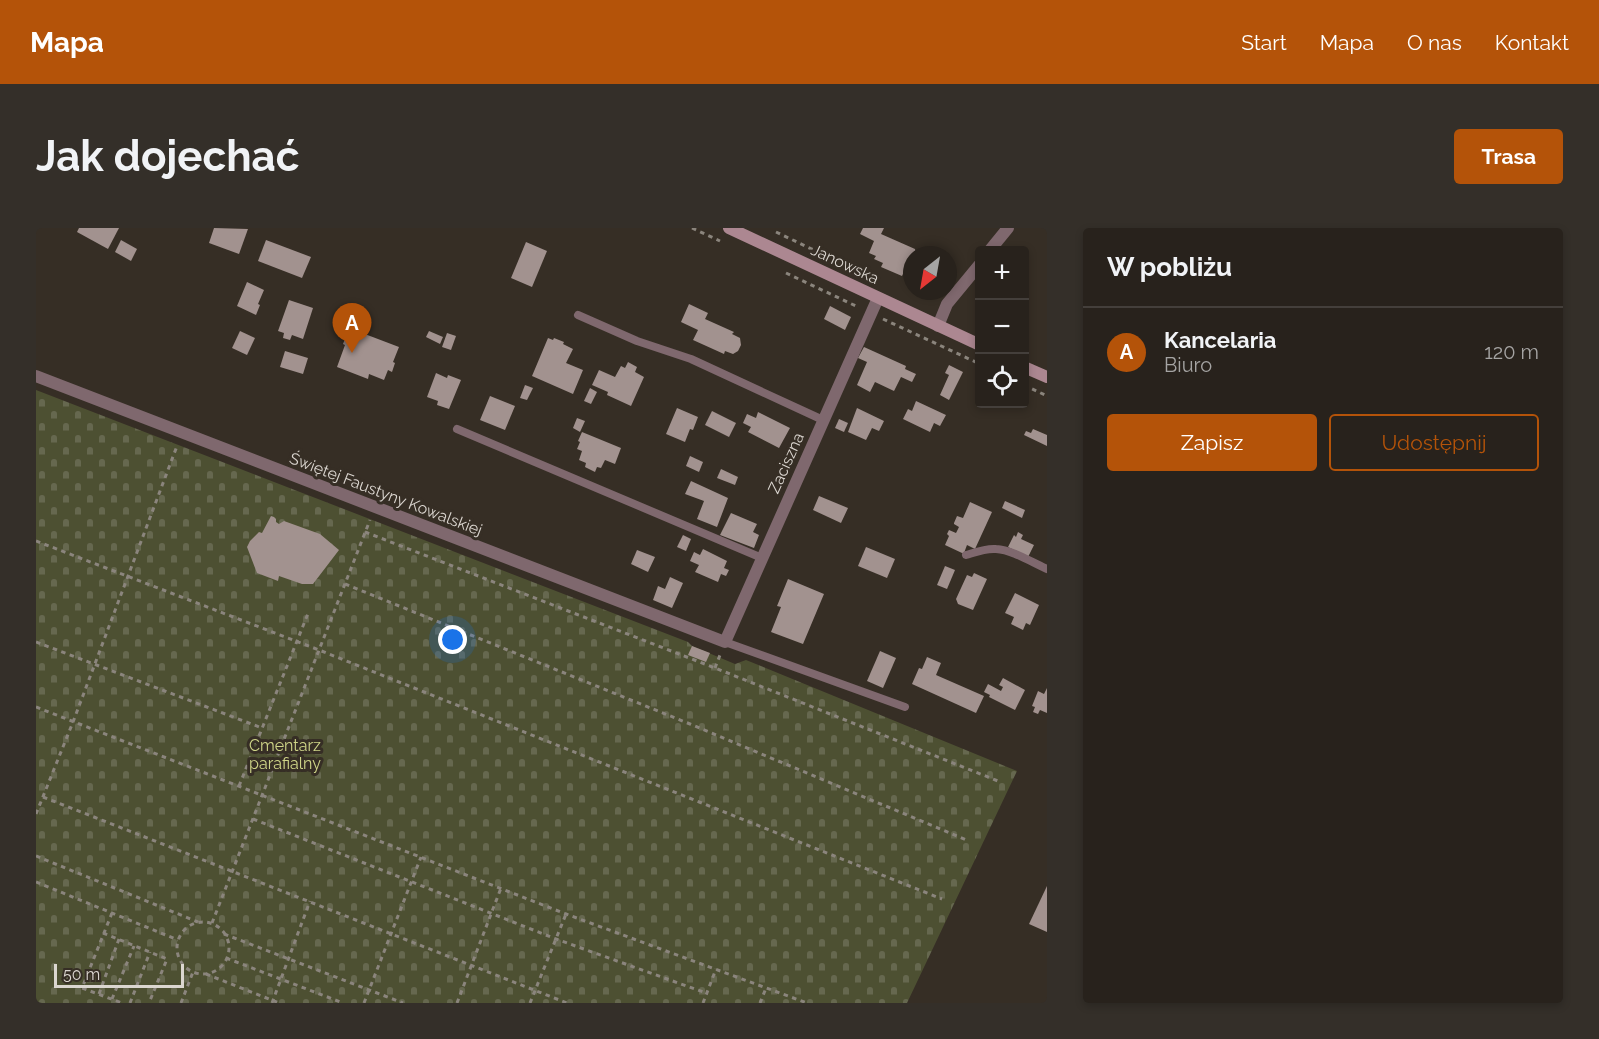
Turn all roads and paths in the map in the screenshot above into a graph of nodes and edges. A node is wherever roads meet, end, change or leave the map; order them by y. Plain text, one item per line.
1 (729, 228) edge
2 (1008, 228) edge
3 (993, 246) edge
4 (975, 270) edge
5 (878, 298) junction
6 (578, 315) dead end
7 (879, 317) dead end
8 (938, 326) junction
9 (975, 343) edge
10 (975, 362) edge
11 (1029, 369) edge
12 (36, 376) edge
13 (1047, 377) edge
14 (1029, 387) edge
15 (1047, 396) edge
16 (823, 420) junction
17 (457, 429) dead end
18 (179, 441) dead end
19 (372, 516) dead end
20 (365, 532) junction
21 (36, 541) edge
22 (966, 555) dead end
23 (762, 558) junction
24 (1047, 569) edge
25 (128, 576) junction
26 (345, 584) junction
27 (309, 611) dead end
28 (36, 642) edge
29 (297, 642) junction
30 (725, 642) junction
31 (319, 650) junction
32 (95, 665) junction
33 (36, 707) edge
34 (905, 707) dead end
35 (74, 722) junction
36 (262, 728) junction
37 (998, 781) dead end
38 (239, 786) junction
39 (262, 795) junction
40 (43, 796) junction
41 (36, 814) edge
42 (253, 819) junction
43 (969, 841) dead end
44 (36, 856) edge
45 (421, 857) junction
46 (232, 872) junction
47 (36, 882) edge
48 (411, 882) junction
49 (501, 888) junction
50 (942, 899) dead end
51 (310, 901) junction
52 (112, 913) junction
53 (491, 913) junction
54 (566, 914) junction
55 (198, 922) junction
56 (212, 923) junction
57 (103, 933) junction
58 (224, 934) junction
59 (391, 934) junction
60 (119, 939) junction
61 (556, 939) junction
62 (178, 940) junction
63 (134, 946) junction
64 (150, 952) junction
65 (226, 958) junction
66 (288, 959) junction
67 (471, 966) junction
68 (716, 969) junction
69 (193, 972) junction
70 (205, 974) junction
71 (281, 979) junction
72 (766, 988) junction
73 (369, 990) junction
74 (535, 991) junction
75 (706, 993) junction
76 (99, 994) junction
77 (112, 999) junction
78 (272, 1002) edge
79 (122, 1003) edge
80 (130, 1003) edge
81 (149, 1003) edge
82 (181, 1003) edge
83 (279, 1003) edge
84 (344, 1003) edge
85 (364, 1003) edge
86 (403, 1003) edge
87 (457, 1003) edge
88 (530, 1003) edge
89 (567, 1003) edge
90 (703, 1003) edge
91 (760, 1003) edge
92 (807, 1003) edge

1 - 5 main road, Janowska
2 - 3 street
4 - 8 street
5 - 8 main road, Janowska
5 - 16 street, Zaciszna
6 - 16 lane
7 - 10 path
8 - 9 main road, Janowska
11 - 13 main road
12 - 30 street, Świętej Faustyny Kowalskiej
14 - 15 path
16 - 23 street, Zaciszna
17 - 23 lane
18 - 25 path
19 - 20 path
20 - 26 path
20 - 37 path
21 - 25 path
22 - 24 lane
23 - 30 street, Zaciszna
25 - 29 path
25 - 32 path
26 - 31 path
26 - 43 path
27 - 29 path
28 - 32 path
29 - 31 path
29 - 36 path
30 - 34 lane
31 - 39 path
31 - 50 path
32 - 35 path
32 - 36 path
33 - 35 path
35 - 38 path
35 - 40 path
36 - 38 path
38 - 39 path
39 - 42 path
39 - 45 path
40 - 41 path
40 - 46 path
42 - 46 path
42 - 48 path
44 - 55 path
45 - 48 path
45 - 49 path
46 - 51 path
46 - 56 path
47 - 52 path
48 - 53 path
48 - 59 path
49 - 53 path
49 - 54 path
51 - 59 path
51 - 66 path
52 - 57 path
52 - 62 path
53 - 61 path
53 - 67 path
54 - 61 path
54 - 68 path
55 - 56 path
55 - 62 path
56 - 58 path
57 - 60 path
57 - 76 path
58 - 65 path
58 - 66 path
59 - 67 path
59 - 73 path
60 - 63 path
60 - 76 path
61 - 74 path
61 - 75 path
62 - 69 path
63 - 64 path
63 - 77 path
64 - 80 path
64 - 81 path
65 - 70 path
65 - 71 path
66 - 71 path
66 - 73 path
67 - 74 path
67 - 87 path
68 - 72 path
68 - 75 path
69 - 70 path
69 - 82 path
70 - 78 path
71 - 78 path
71 - 84 path
72 - 91 path
72 - 92 path
73 - 85 path
73 - 86 path
74 - 88 path
74 - 89 path
75 - 90 path
76 - 77 path
77 - 79 path
78 - 83 path

